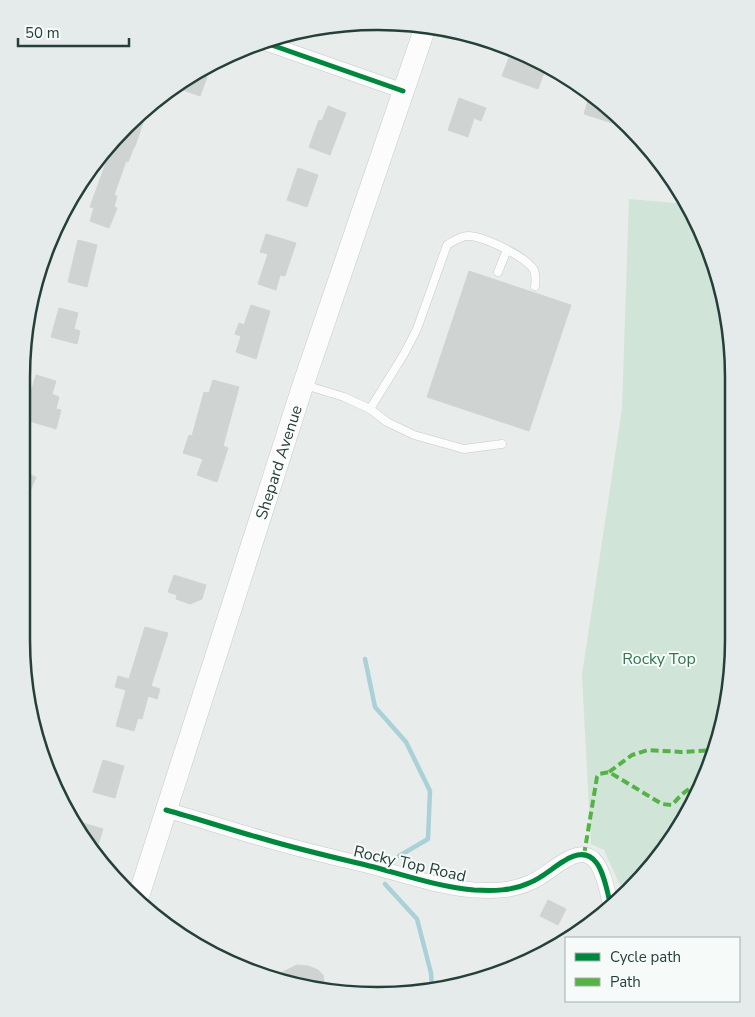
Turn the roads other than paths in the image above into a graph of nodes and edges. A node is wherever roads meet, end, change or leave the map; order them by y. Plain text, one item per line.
1 (423, 33) edge
2 (274, 46) edge
3 (403, 91) junction
4 (507, 250) junction
5 (498, 272) dead end
6 (535, 286) dead end
7 (303, 384) junction
8 (370, 409) junction
9 (502, 444) dead end
10 (166, 810) junction
11 (140, 893) edge
12 (609, 899) edge

1 - 3 main road, Shepard Avenue
2 - 3 street
3 - 7 main road, Shepard Avenue
4 - 5 lane
4 - 6 lane
4 - 8 lane
7 - 8 lane
7 - 10 main road, Shepard Avenue
8 - 9 lane
10 - 11 main road, Shepard Avenue
10 - 12 street, Rocky Top Road

